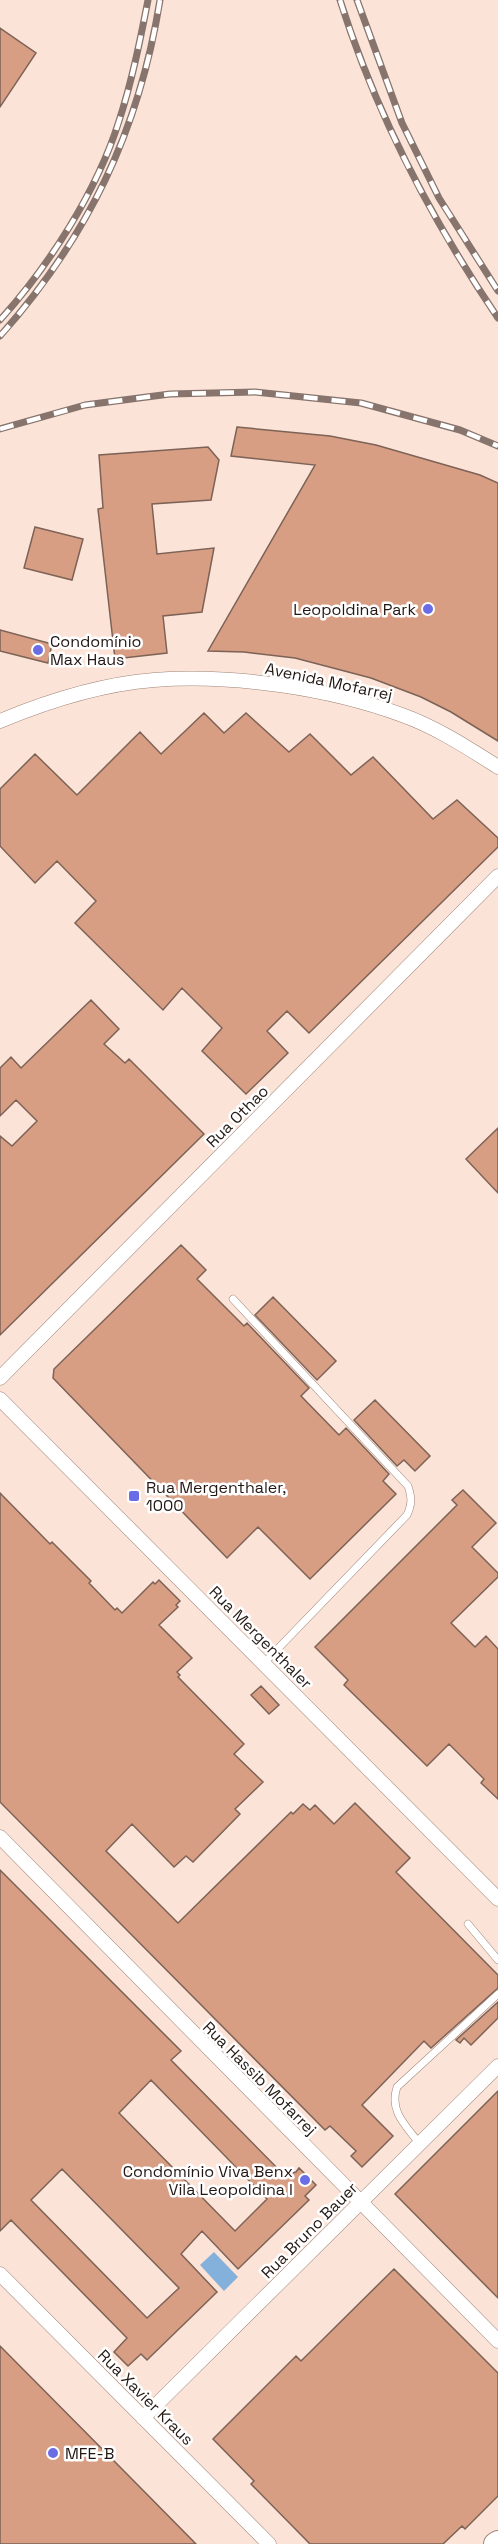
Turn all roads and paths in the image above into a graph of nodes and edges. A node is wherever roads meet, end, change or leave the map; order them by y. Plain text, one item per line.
1 (0, 720) edge
2 (498, 767) edge
3 (498, 876) edge
4 (233, 1299) dead end
5 (0, 1378) edge
6 (0, 1399) edge
7 (264, 1663) junction
8 (0, 1837) edge
9 (498, 1899) edge
10 (468, 1924) dead end
11 (498, 1960) edge
12 (498, 1994) edge
13 (498, 2066) edge
14 (420, 2144) junction
15 (360, 2203) junction
16 (0, 2274) edge
17 (498, 2341) edge
18 (143, 2418) junction
19 (269, 2544) edge

1 - 2 street, Avenida Mofarrej
3 - 5 street, Rua Othao
4 - 7 lane
6 - 7 street, Rua Mergenthaler
7 - 9 street, Rua Mergenthaler
8 - 15 street, Rua Hassib Mofarrej
10 - 11 lane
12 - 14 lane
13 - 14 street, Rua Bruno Bauer
14 - 15 street, Rua Bruno Bauer
15 - 17 street, Rua Hassib Mofarrej
15 - 18 street, Rua Bruno Bauer
16 - 18 street, Rua Xavier Kraus
18 - 19 street, Rua Xavier Kraus

